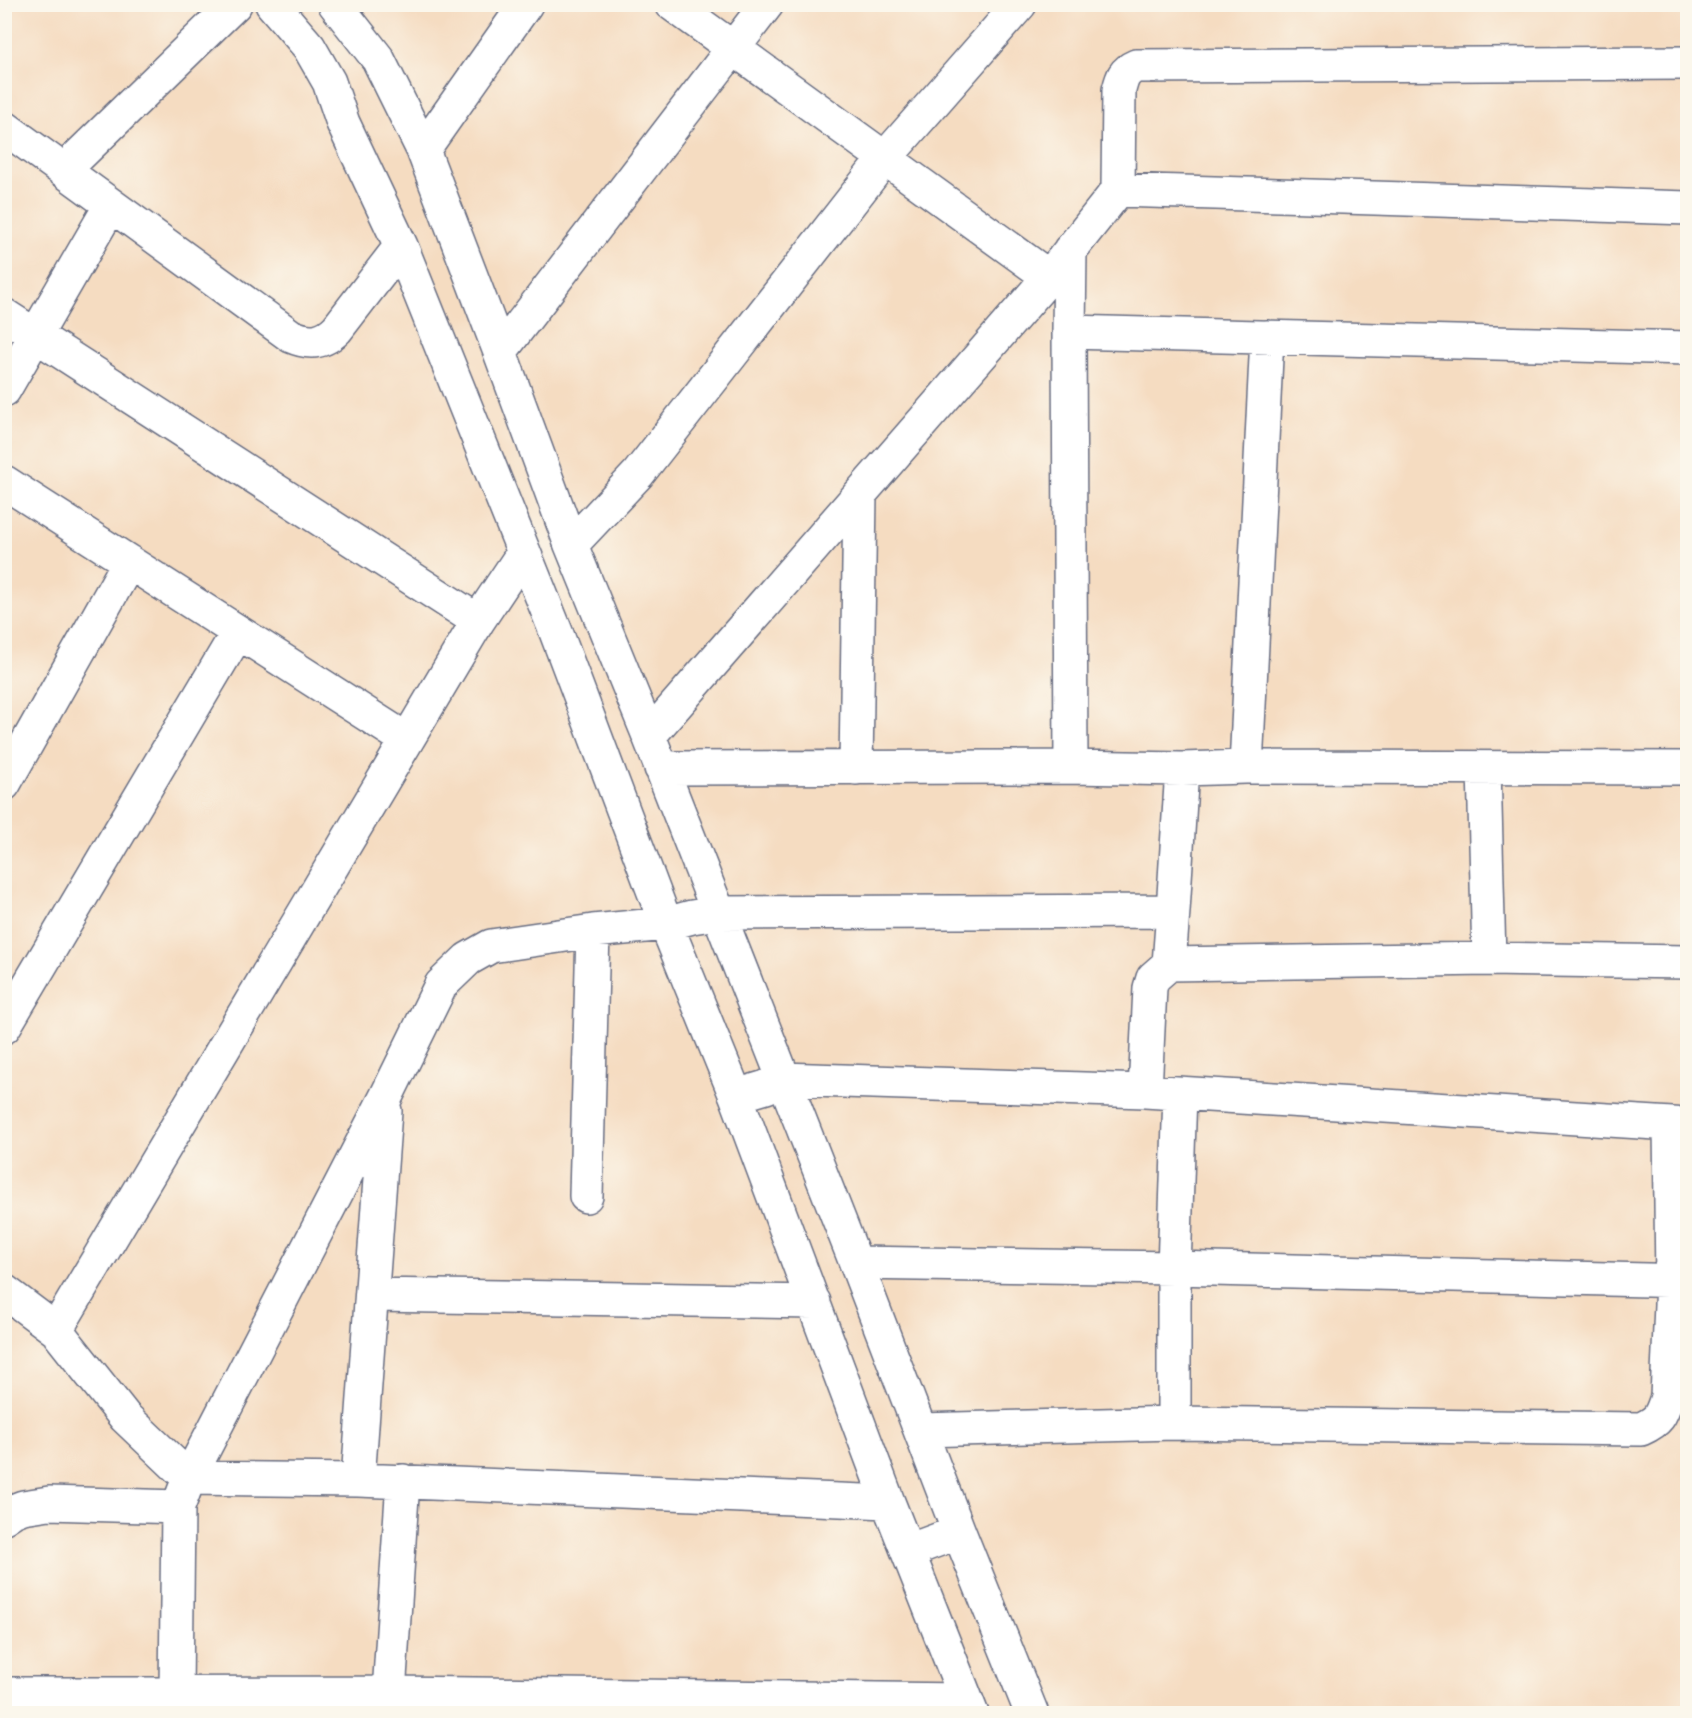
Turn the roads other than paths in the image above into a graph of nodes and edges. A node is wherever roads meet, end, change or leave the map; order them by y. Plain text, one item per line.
1 (235, 4) edge
2 (335, 4) edge
3 (526, 4) edge
4 (672, 4) edge
5 (767, 4) edge
6 (1020, 4) edge
7 (274, 5) edge
8 (734, 49) junction
9 (1688, 63) edge
10 (4, 127) edge
11 (423, 150) junction
12 (885, 158) junction
13 (64, 170) junction
14 (1118, 190) junction
15 (111, 205) junction
16 (1688, 208) edge
17 (402, 246) junction
18 (1070, 250) junction
19 (1049, 277) junction
20 (4, 315) edge
21 (1069, 332) junction
22 (36, 336) junction
23 (1267, 337) junction
24 (1688, 348) edge
25 (500, 352) junction
26 (4, 390) edge
27 (4, 482) edge
28 (860, 494) junction
29 (571, 545) junction
30 (524, 552) junction
31 (129, 562) junction
32 (478, 621) junction
33 (238, 632) junction
34 (649, 736) junction
35 (407, 740) junction
36 (1071, 766) junction
37 (1246, 767) junction
38 (661, 768) junction
39 (855, 768) junction
40 (1484, 768) junction
41 (1688, 768) edge
42 (1182, 769) junction
43 (4, 784) edge
44 (1173, 911) junction
45 (688, 919) junction
46 (593, 931) junction
47 (1489, 959) junction
48 (1688, 962) edge
49 (1169, 964) junction
50 (4, 1027) edge
51 (759, 1089) junction
52 (1145, 1091) junction
53 (1180, 1094) junction
54 (386, 1097) junction
55 (1679, 1125) edge
56 (586, 1196) dead end
57 (856, 1263) junction
58 (1174, 1268) junction
59 (1680, 1281) edge
60 (4, 1291) edge
61 (373, 1295) junction
62 (814, 1302) junction
63 (56, 1330) junction
64 (1174, 1423) junction
65 (921, 1430) junction
66 (358, 1480) junction
67 (403, 1481) junction
68 (184, 1492) junction
69 (888, 1502) junction
70 (4, 1517) edge
71 (959, 1532) junction
72 (908, 1551) junction
73 (176, 1693) junction
74 (389, 1693) junction
75 (4, 1694) edge
76 (969, 1707) edge
77 (1032, 1713) edge

1 - 13 street
2 - 11 street
3 - 11 street
4 - 8 street
5 - 8 street
6 - 12 street
7 - 17 street
8 - 12 street
8 - 25 street
9 - 14 street
10 - 13 street
11 - 25 street
12 - 19 street
12 - 29 street
13 - 15 street
14 - 16 street
14 - 18 street
15 - 17 street
15 - 22 street
17 - 30 street
18 - 19 street
18 - 21 street
19 - 28 street
20 - 22 street
21 - 23 street
21 - 36 street
22 - 26 street
22 - 32 street
23 - 24 street
23 - 37 street
25 - 29 street
27 - 31 street
28 - 34 street
28 - 39 street
29 - 34 street
30 - 32 street
30 - 45 street
31 - 33 street
31 - 43 street
32 - 35 street
33 - 35 street
33 - 50 street
34 - 38 street
35 - 63 street
36 - 39 street
36 - 42 street
37 - 40 street
37 - 42 street
38 - 39 street
38 - 45 street
40 - 41 street
40 - 47 street
42 - 44 street
44 - 45 street
44 - 49 street
45 - 46 street
45 - 51 street
45 - 51 street
46 - 54 street
46 - 56 street
47 - 48 street
47 - 49 street
49 - 52 street
51 - 52 street
51 - 57 street
51 - 62 street
52 - 53 street
53 - 55 street
53 - 58 street
54 - 61 street
54 - 68 street
55 - 59 street
57 - 58 street
57 - 65 street
58 - 59 street
58 - 64 street
59 - 64 street
60 - 63 street
61 - 62 street
61 - 66 street
62 - 69 street
63 - 68 street
64 - 65 street
65 - 71 street
66 - 67 street
66 - 68 street
67 - 69 street
67 - 74 street
68 - 70 street
68 - 73 street
69 - 72 street
71 - 72 street
71 - 77 street
72 - 76 street
73 - 74 street
73 - 75 street
74 - 76 street

